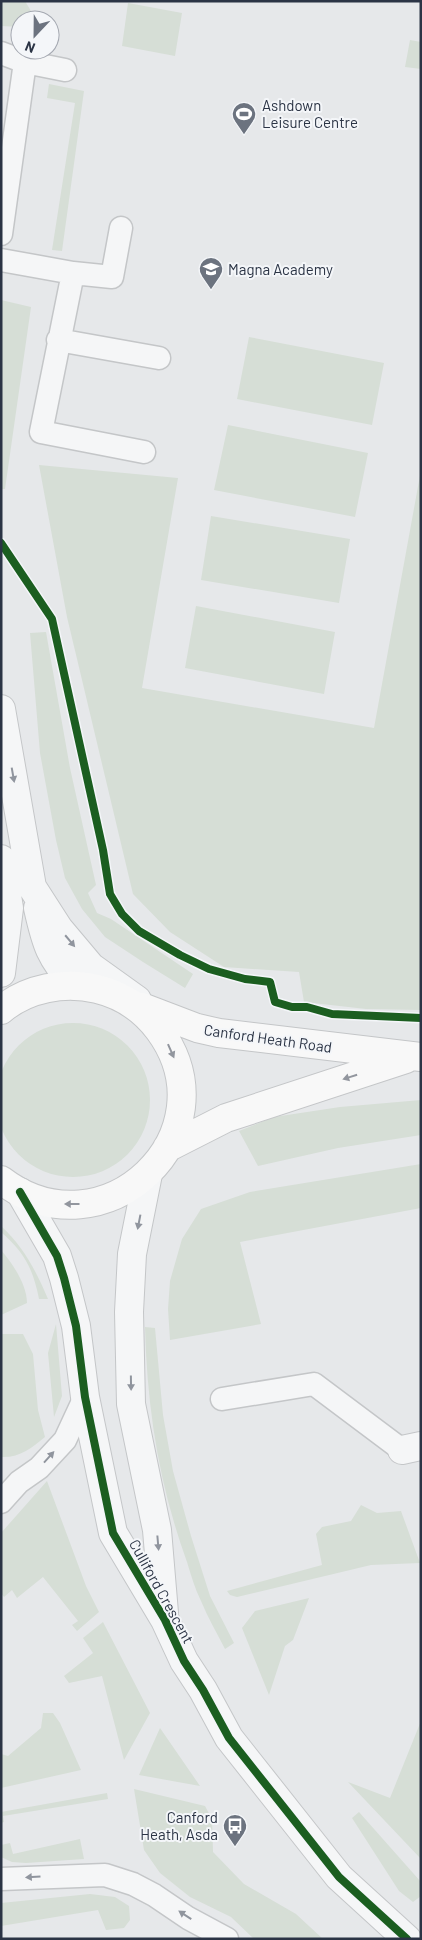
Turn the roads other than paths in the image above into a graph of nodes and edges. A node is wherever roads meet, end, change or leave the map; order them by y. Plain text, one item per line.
1 (1, 53) edge
2 (25, 62) junction
3 (65, 70) dead end
4 (122, 228) dead end
5 (1, 234) edge
6 (1, 260) edge
7 (73, 273) junction
8 (58, 340) junction
9 (159, 358) dead end
10 (144, 452) dead end
11 (1, 710) edge
12 (1, 859) edge
13 (32, 887) junction
14 (1, 973) edge
15 (76, 986) junction
16 (129, 1002) junction
17 (1, 1010) edge
18 (156, 1013) junction
19 (417, 1057) edge
20 (167, 1148) junction
21 (148, 1174) junction
22 (8, 1186) edge
23 (85, 1397) junction
24 (222, 1399) dead end
25 (411, 1448) edge
26 (10, 1481) edge
27 (1, 1502) edge
28 (165, 1620) junction
29 (1, 1879) edge
30 (227, 1939) edge
31 (407, 1939) edge

1 - 2 lane
2 - 3 lane
2 - 5 lane
4 - 7 lane
6 - 7 lane
7 - 8 lane
8 - 9 lane
8 - 10 lane
11 -> 13 street
12 - 14 street
13 - 15 street
13 -> 18 street
15 - 16 main road
15 - 17 main road
16 - 18 main road, Canford Heath Road
16 -> 20 main road
18 - 19 main road, Canford Heath Road
19 -> 20 main road, Canford Heath Road
20 - 21 main road
21 -> 22 main road
21 -> 28 street, Culliford Crescent
22 - 23 street, Culliford Crescent
26 -> 23 lane
23 - 28 street, Culliford Crescent
24 - 25 lane
26 - 27 lane
28 - 31 street, Culliford Crescent
30 -> 29 lane

